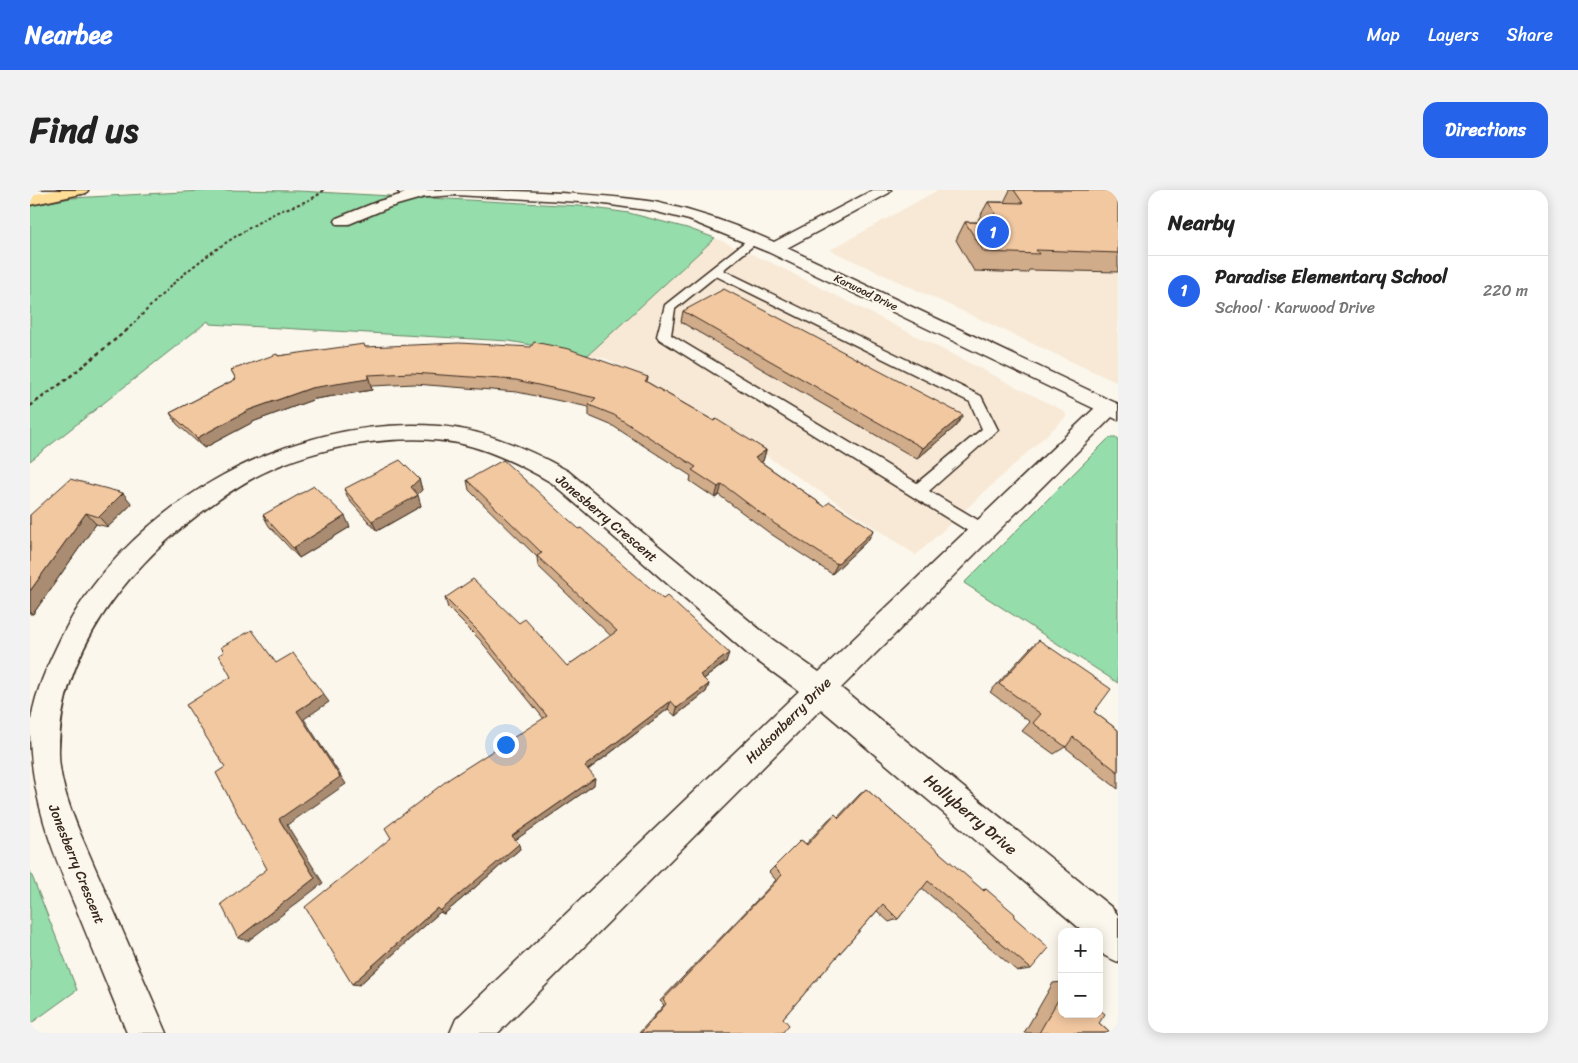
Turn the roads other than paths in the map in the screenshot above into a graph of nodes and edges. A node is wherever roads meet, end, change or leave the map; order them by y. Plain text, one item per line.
1 (81, 190) edge
2 (376, 190) edge
3 (404, 190) edge
4 (456, 190) edge
5 (576, 190) edge
6 (884, 190) edge
7 (30, 192) edge
8 (427, 192) junction
9 (30, 200) edge
10 (605, 200) junction
11 (755, 239) junction
12 (774, 248) junction
13 (715, 271) junction
14 (1113, 410) edge
15 (918, 491) junction
16 (982, 531) junction
17 (820, 689) junction
18 (1118, 942) edge
19 (147, 1033) edge
20 (470, 1033) edge

1 - 7 street
1 - 9 highway
2 - 8 street
3 - 8 street
4 - 8 street, Karwood Drive
4 - 10 street, Karwood Drive
5 - 10 street, Karwood Drive
6 - 12 street
10 - 11 street, Karwood Drive
11 - 12 street, Karwood Drive
11 - 13 lane
12 - 14 street, Karwood Drive
13 - 15 lane
13 - 15 lane
14 - 16 street, Hudsonberry Drive
15 - 16 lane
16 - 17 street, Hudsonberry Drive
17 - 18 street, Hollyberry Drive
17 - 19 street, Jonesberry Crescent
17 - 20 street, Hudsonberry Drive

